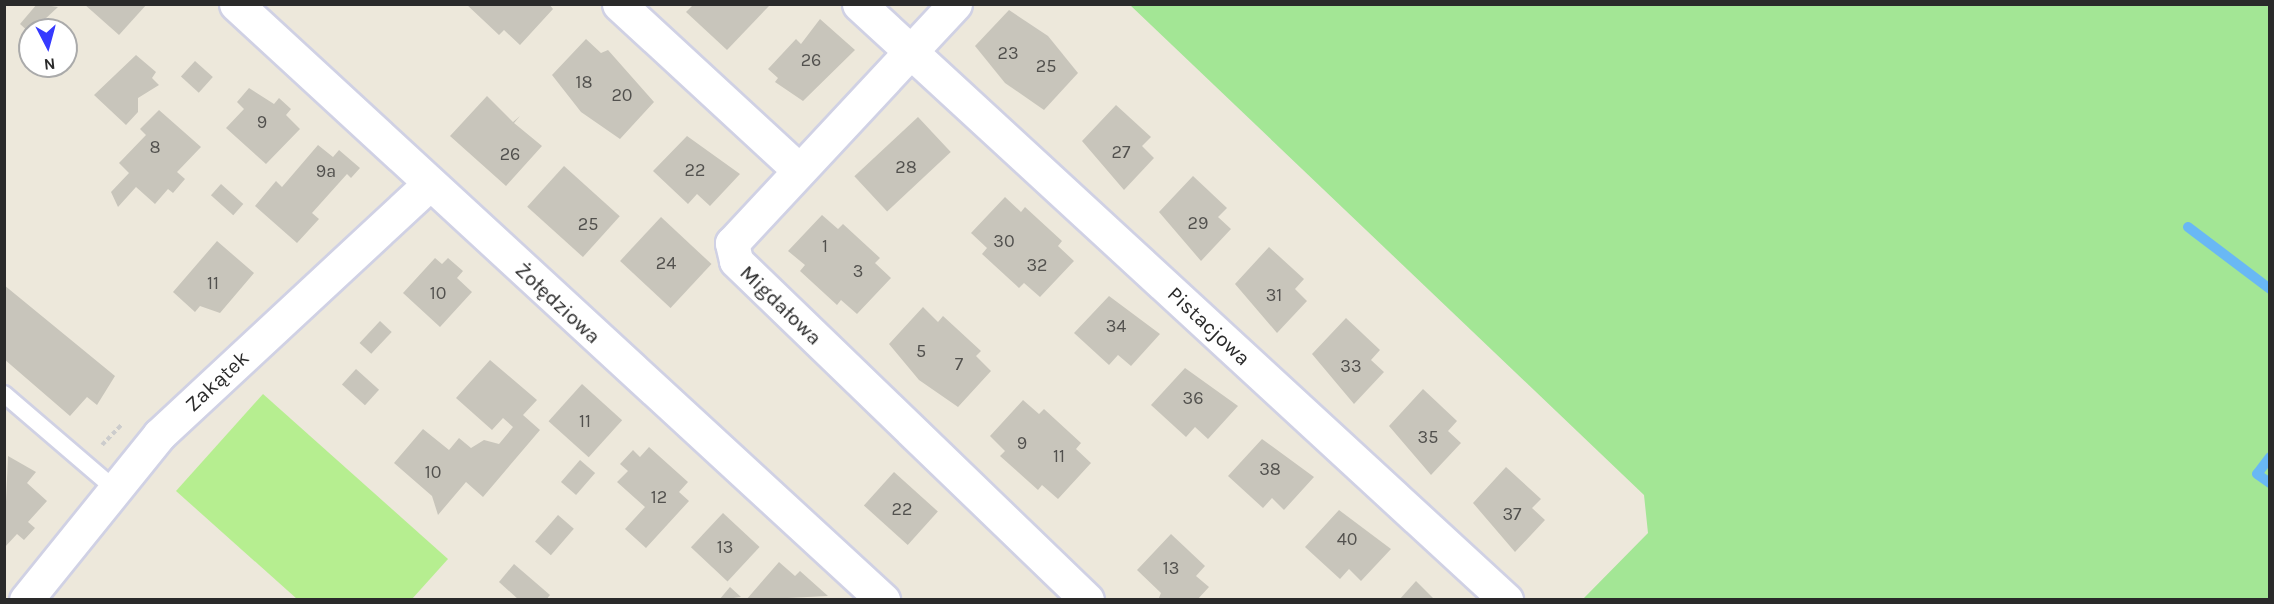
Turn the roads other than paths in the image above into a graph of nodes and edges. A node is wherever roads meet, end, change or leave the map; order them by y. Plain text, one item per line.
1 (236, 4) edge
2 (619, 4) edge
3 (859, 4) edge
4 (955, 4) edge
5 (912, 53) junction
6 (798, 169) junction
7 (429, 184) junction
8 (4, 394) edge
9 (115, 489) junction
10 (26, 600) edge
11 (883, 600) edge
12 (1087, 600) edge
13 (1506, 600) edge

1 - 7 street, Żołędziowa
2 - 6 street
3 - 5 street, Pistacjowa
4 - 5 street
5 - 6 street
5 - 13 street, Pistacjowa
6 - 12 street, Migdałowa
7 - 9 street, Zakątek
7 - 11 street, Żołędziowa
8 - 9 lane
9 - 10 street, Zakątek

